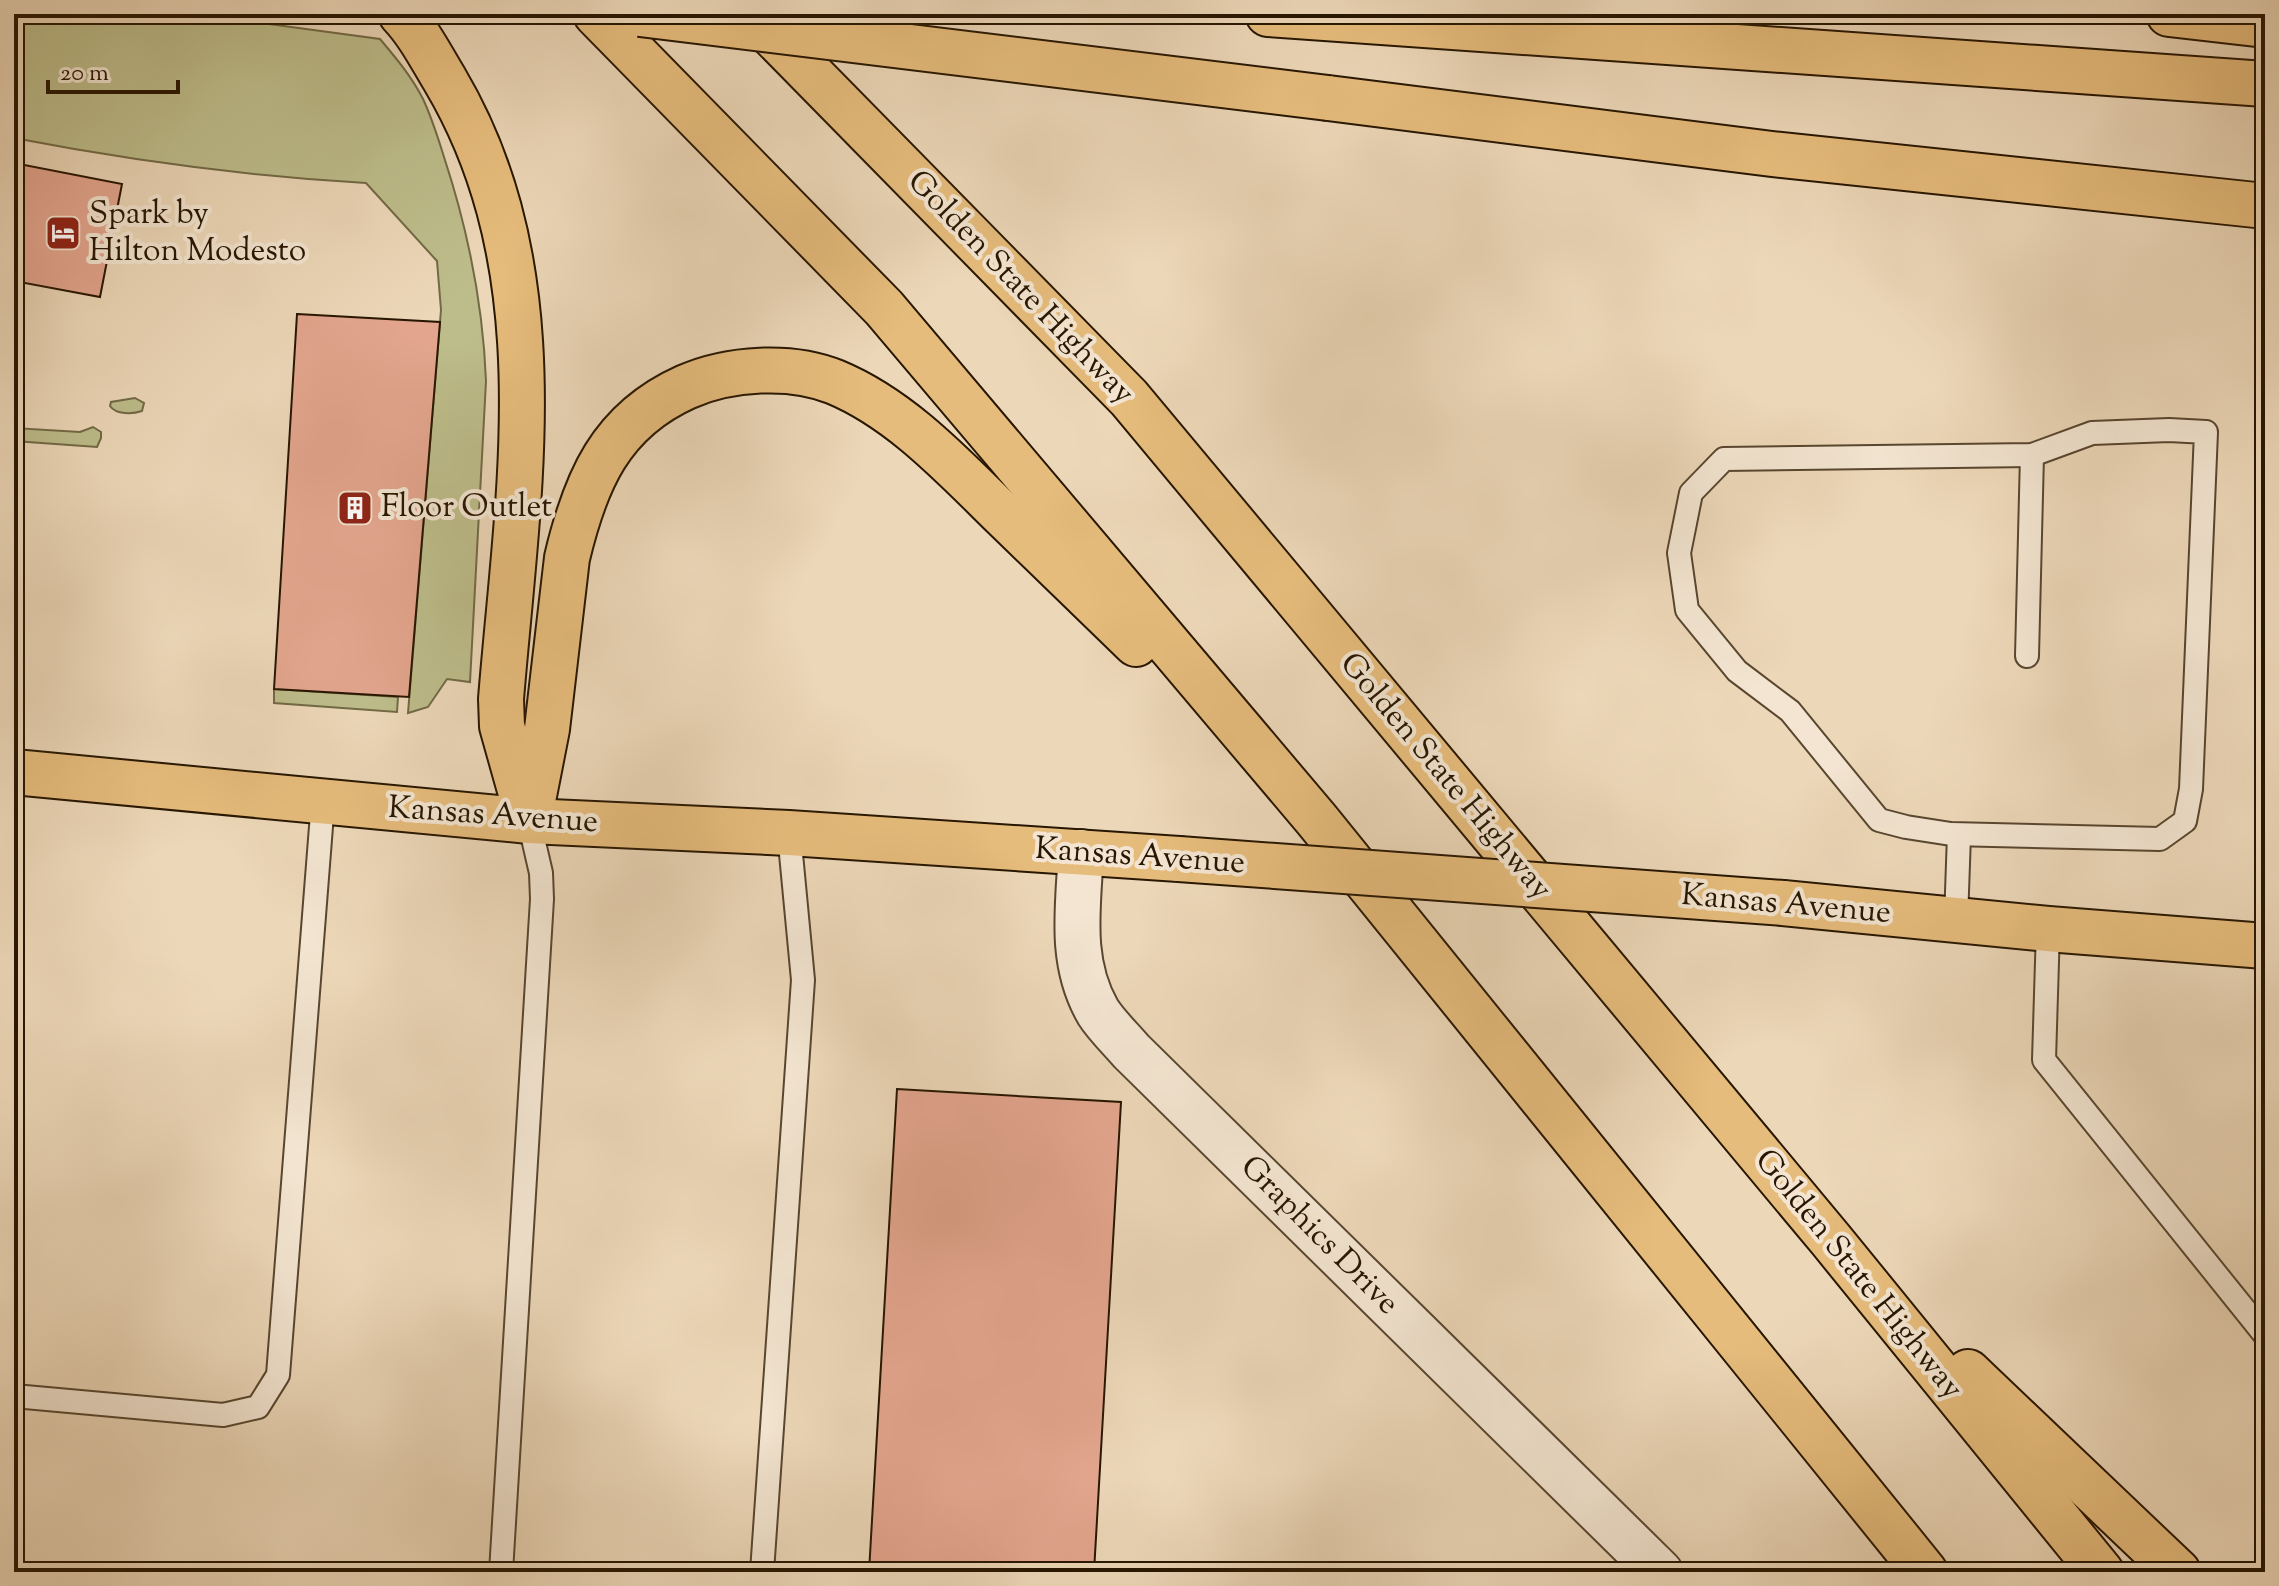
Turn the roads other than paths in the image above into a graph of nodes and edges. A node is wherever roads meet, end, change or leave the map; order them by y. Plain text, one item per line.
1 (401, 14) edge
2 (596, 14) edge
3 (640, 14) edge
4 (752, 14) edge
5 (2169, 14) edge
6 (1289, 16) edge
7 (2265, 25) edge
8 (2265, 84) edge
9 (2265, 206) edge
10 (2032, 455) junction
11 (2027, 656) dead end
12 (14, 772) edge
13 (323, 801) junction
14 (1317, 820) junction
15 (529, 821) junction
16 (789, 833) junction
17 (1959, 835) junction
18 (1081, 852) junction
19 (1956, 920) junction
20 (2048, 929) junction
21 (2265, 946) edge
22 (1831, 1240) junction
23 (2265, 1335) edge
24 (14, 1396) edge
25 (501, 1572) edge
26 (762, 1572) edge
27 (1660, 1572) edge
28 (1925, 1572) edge
29 (2101, 1572) edge
30 (2178, 1572) edge

1 - 15 main road
2 - 14 main road
3 - 9 main road, bridge
4 - 22 main road, Golden State Highway
5 - 7 main road
6 - 8 main road
10 - 11 lane
10 - 17 lane
10 - 17 lane
12 - 13 main road, Kansas Avenue
13 - 15 main road, Kansas Avenue
13 - 24 lane
14 - 15 main road
14 - 28 main road
15 - 16 main road, Kansas Avenue
15 - 25 lane
16 - 18 main road, Kansas Avenue
16 - 26 lane
17 - 19 lane
18 - 19 main road, Kansas Avenue, bridge
18 - 27 street, Graphics Drive
19 - 20 main road, Kansas Avenue
20 - 21 main road, Kansas Avenue
20 - 23 lane
22 - 29 main road, Golden State Highway
22 - 30 main road

